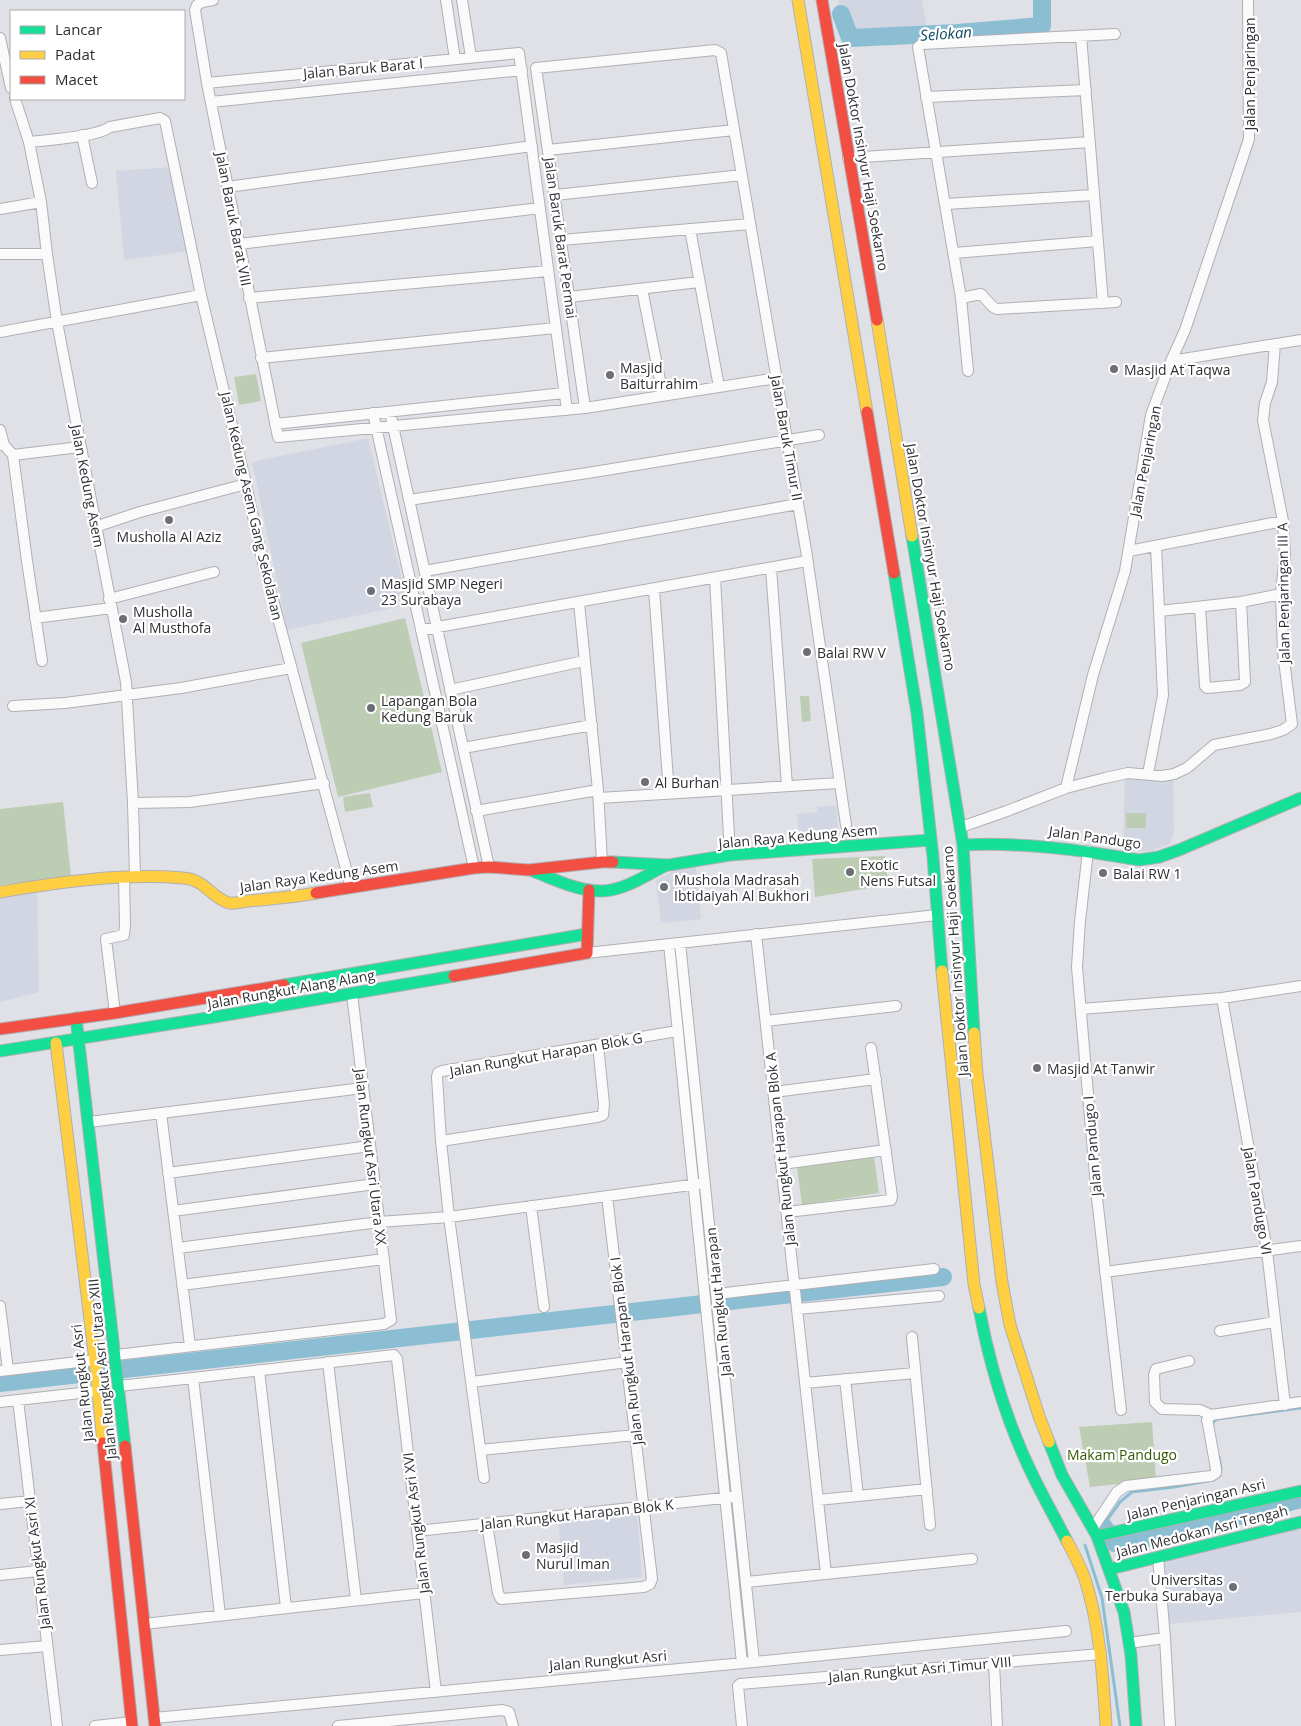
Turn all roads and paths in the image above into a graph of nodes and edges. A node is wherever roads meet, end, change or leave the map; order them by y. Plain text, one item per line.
1 (213, 0) edge
2 (446, 0) edge
3 (462, 0) edge
4 (798, 0) edge
5 (822, 0) edge
6 (1248, 0) edge
7 (825, 20) junction
8 (802, 22) junction
9 (1115, 34) dead end
10 (1081, 36) junction
11 (0, 38) edge
12 (519, 53) joint
13 (819, 53) junction
14 (471, 57) junction
15 (455, 59) junction
16 (536, 68) joint
17 (522, 70) junction
18 (207, 83) junction
19 (7, 84) edge
20 (1086, 90) junction
21 (926, 97) junction
22 (15, 100) edge
23 (211, 102) junction
24 (734, 130) junction
25 (82, 135) junction
26 (29, 142) junction
27 (1090, 142) junction
28 (532, 146) junction
29 (548, 150) junction
30 (936, 152) junction
31 (848, 158) junction
32 (742, 175) junction
33 (92, 183) dead end
34 (228, 187) junction
35 (555, 195) junction
36 (1094, 195) junction
37 (41, 202) junction
38 (946, 204) junction
39 (540, 208) junction
40 (0, 209) edge
41 (750, 224) junction
42 (690, 229) junction
43 (561, 240) junction
44 (1098, 241) junction
45 (240, 244) junction
46 (954, 253) junction
47 (0, 254) edge
48 (46, 254) junction
49 (548, 271) junction
50 (699, 282) junction
51 (642, 289) junction
52 (201, 295) junction
53 (569, 297) junction
54 (249, 298) junction
55 (962, 298) junction
56 (1116, 302) dead end
57 (1103, 303) junction
58 (57, 322) junction
59 (556, 328) junction
60 (0, 332) edge
61 (1301, 340) edge
62 (1276, 344) junction
63 (261, 358) junction
64 (1171, 360) junction
65 (968, 371) dead end
66 (777, 378) junction
67 (719, 387) junction
68 (564, 392) junction
69 (663, 396) junction
70 (585, 408) junction
71 (567, 410) junction
72 (390, 412) junction
73 (373, 413) junction
74 (274, 424) junction
75 (394, 426) junction
76 (376, 428) junction
77 (0, 430) edge
78 (819, 435) dead end
79 (788, 440) junction
80 (2, 445) edge
81 (80, 447) junction
82 (14, 455) junction
83 (246, 484) junction
84 (409, 500) junction
85 (798, 504) junction
86 (1283, 521) junction
87 (95, 527) junction
88 (1156, 546) junction
89 (914, 549) junction
90 (1129, 551) junction
91 (891, 554) junction
92 (808, 561) junction
93 (771, 568) junction
94 (425, 571) junction
95 (214, 572) dead end
96 (715, 578) junction
97 (908, 584) junction
98 (654, 589) junction
99 (1282, 594) junction
100 (578, 602) junction
101 (1242, 602) junction
102 (110, 604) junction
103 (1200, 607) junction
104 (1160, 611) junction
105 (35, 618) junction
106 (437, 628) junction
107 (421, 630) junction
108 (42, 661) dead end
109 (584, 661) junction
110 (291, 668) junction
111 (450, 690) junction
112 (127, 695) junction
113 (13, 706) dead end
114 (592, 725) junction
115 (1297, 726) edge
116 (463, 748) junction
117 (1148, 774) junction
118 (324, 783) junction
119 (839, 783) junction
120 (787, 786) junction
121 (1066, 788) junction
122 (728, 790) junction
123 (670, 793) junction
124 (599, 794) junction
125 (1301, 798) edge
126 (133, 803) junction
127 (476, 811) junction
128 (846, 825) tunnel mouth
129 (961, 826) junction
130 (930, 840) junction
131 (963, 845) junction
132 (1088, 851) junction
133 (730, 855) junction
134 (602, 862) junction
135 (669, 865) junction
136 (489, 867) junction
137 (474, 868) junction
138 (529, 870) junction
139 (130, 877) junction
140 (351, 887) junction
141 (590, 890) junction
142 (0, 892) edge
143 (937, 915) junction
144 (587, 934) junction
145 (756, 934) junction
146 (680, 943) junction
147 (668, 944) junction
148 (587, 953) junction
149 (1301, 986) edge
150 (352, 994) junction
151 (1222, 998) junction
152 (896, 1006) dead end
153 (1080, 1009) junction
154 (115, 1013) junction
155 (76, 1018) junction
156 (766, 1021) junction
157 (0, 1029) edge
158 (677, 1031) junction
159 (79, 1039) junction
160 (56, 1042) junction
161 (598, 1045) junction
162 (871, 1048) dead end
163 (0, 1051) edge
164 (876, 1079) junction
165 (363, 1088) junction
166 (774, 1092) junction
167 (981, 1107) junction
168 (956, 1112) junction
169 (161, 1113) junction
170 (89, 1122) junction
171 (441, 1141) junction
172 (976, 1143) junction
173 (370, 1146) junction
174 (886, 1150) junction
175 (960, 1152) junction
176 (782, 1164) junction
177 (168, 1173) junction
178 (706, 1183) junction
179 (375, 1184) junction
180 (693, 1184) junction
181 (607, 1196) junction
182 (98, 1199) junction
183 (76, 1202) junction
184 (530, 1206) junction
185 (173, 1211) junction
186 (787, 1212) junction
187 (449, 1217) junction
188 (380, 1222) junction
189 (1301, 1246) edge
190 (178, 1248) junction
191 (1267, 1251) junction
192 (384, 1259) junction
193 (934, 1269) dead end
194 (1104, 1272) junction
195 (182, 1285) junction
196 (795, 1288) junction
197 (717, 1296) junction
198 (939, 1296) dead end
199 (0, 1306) edge
200 (797, 1306) junction
201 (544, 1307) dead end
202 (1275, 1322) junction
203 (1220, 1330) dead end
204 (912, 1337) dead end
205 (190, 1346) junction
206 (116, 1357) junction
207 (1189, 1361) dead end
208 (95, 1362) junction
209 (328, 1362) junction
210 (628, 1362) junction
211 (259, 1370) junction
212 (4, 1371) edge
213 (915, 1373) junction
214 (193, 1378) junction
215 (845, 1379) junction
216 (472, 1382) junction
217 (119, 1383) junction
218 (806, 1383) junction
219 (98, 1388) junction
220 (18, 1400) junction
221 (0, 1402) edge
222 (1301, 1402) edge
223 (1285, 1405) junction
224 (1121, 1410) dead end
225 (1211, 1415) junction
226 (636, 1435) junction
227 (480, 1450) junction
228 (484, 1478) dead end
229 (927, 1489) junction
230 (1301, 1491) edge
231 (858, 1496) junction
232 (737, 1497) junction
233 (725, 1498) junction
234 (818, 1500) junction
235 (30, 1501) junction
236 (0, 1504) edge
237 (645, 1507) junction
238 (1301, 1522) edge
239 (487, 1524) junction
240 (930, 1525) dead end
241 (417, 1531) junction
242 (1102, 1533) junction
243 (137, 1554) junction
244 (115, 1557) junction
245 (1158, 1557) junction
246 (972, 1559) dead end
247 (1110, 1569) junction
248 (38, 1571) junction
249 (826, 1574) junction
250 (0, 1575) edge
251 (746, 1582) junction
252 (424, 1593) junction
253 (356, 1600) junction
254 (286, 1608) junction
255 (220, 1615) junction
256 (144, 1624) junction
257 (1066, 1631) dead end
258 (1166, 1638) junction
259 (1129, 1643) junction
260 (47, 1646) junction
261 (0, 1650) edge
262 (1101, 1654) junction
263 (754, 1662) junction
264 (742, 1663) junction
265 (994, 1663) junction
266 (436, 1692) junction
267 (154, 1722) edge
268 (414, 1722) edge
269 (132, 1724) edge
270 (57, 1726) edge
271 (95, 1726) edge
272 (338, 1726) edge
273 (513, 1726) edge
274 (742, 1726) edge
275 (997, 1726) edge
276 (1106, 1726) edge
277 (1136, 1726) edge
278 (1170, 1726) edge

1 - 18 street, Jalan Baruk Barat VIII
2 - 15 street
3 - 14 street
4 - 8 street, Jalan Doktor Insinyur Haji Soekarno
5 - 7 street, Jalan Doktor Insinyur Haji Soekarno
6 - 64 street, Jalan Penjaringan
7 - 8 street
7 - 13 street, Jalan Doktor Insinyur Haji Soekarno
8 - 13 street, Jalan Doktor Insinyur Haji Soekarno
9 - 10 street
10 - 20 street
10 - 21 street
11 - 19 street
12 - 14 street, Jalan Baruk Barat I
12 - 17 street, Jalan Baruk Barat Permai
13 - 31 street, Jalan Doktor Insinyur Haji Soekarno
13 - 91 street, Jalan Doktor Insinyur Haji Soekarno
14 - 15 street, Jalan Baruk Barat I
15 - 18 street, Jalan Baruk Barat I
16 - 24 street, Jalan Baruk Timur II
16 - 29 street, Jalan Baruk Barat Permai
17 - 23 street, Jalan Baruk Barat I
17 - 28 street, Jalan Baruk Barat Permai
18 - 23 street, Jalan Baruk Barat VIII
20 - 21 street
20 - 27 street
21 - 30 street
22 - 26 street, Jalan Kedung Asem
23 - 34 street, Jalan Baruk Barat VIII
24 - 29 street
24 - 32 street, Jalan Baruk Timur II
25 - 26 street
25 - 33 street
25 - 52 street, Jalan Kedung Asem Gang Sekolahan
26 - 37 street, Jalan Kedung Asem
27 - 30 street
27 - 36 street
28 - 34 street
28 - 39 street, Jalan Baruk Barat Permai
29 - 35 street, Jalan Baruk Barat Permai
30 - 31 street
30 - 38 street
31 - 89 street, Jalan Doktor Insinyur Haji Soekarno
32 - 35 street
32 - 41 street, Jalan Baruk Timur II
34 - 45 street, Jalan Baruk Barat VIII
35 - 43 street, Jalan Baruk Barat Permai
36 - 38 street
36 - 44 street
37 - 40 street
37 - 48 street, Jalan Kedung Asem
38 - 46 street
39 - 45 street
39 - 49 street, Jalan Baruk Barat Permai
41 - 42 street
41 - 66 street, Jalan Baruk Timur II
42 - 43 street
42 - 50 street
43 - 53 street, Jalan Baruk Barat Permai
44 - 46 street
44 - 57 street
45 - 54 street, Jalan Baruk Barat VIII
46 - 55 street
47 - 48 street
48 - 58 street, Jalan Kedung Asem
49 - 54 street
49 - 59 street, Jalan Baruk Barat Permai
50 - 51 street
50 - 67 street
51 - 53 street
51 - 69 street
52 - 58 street
52 - 83 street, Jalan Kedung Asem Gang Sekolahan
53 - 70 street, Jalan Baruk Barat Permai
54 - 63 street, Jalan Baruk Barat VIII
55 - 57 street
55 - 65 street
56 - 57 street
58 - 60 street
58 - 81 street, Jalan Kedung Asem
59 - 63 street
59 - 68 street, Jalan Baruk Barat Permai
61 - 62 street
62 - 64 street
62 - 86 street, Jalan Penjaringan III A
63 - 74 street, Jalan Baruk Barat VIII
64 - 90 street, Jalan Penjaringan
66 - 67 street
66 - 79 street, Jalan Baruk Timur II
67 - 69 street
68 - 71 street, Jalan Baruk Barat Permai
68 - 72 street
69 - 70 street
70 - 71 street
71 - 75 street
72 - 73 street
72 - 75 street
73 - 74 street
73 - 76 street
74 - 76 street, Jalan Baruk Barat VIII
75 - 76 street
75 - 84 street
76 - 107 street
77 - 80 street
78 - 79 street
79 - 84 street
79 - 85 street, Jalan Baruk Timur II
80 - 82 street
81 - 82 street
81 - 87 street, Jalan Kedung Asem
82 - 105 street
83 - 87 street
83 - 110 street, Jalan Kedung Asem Gang Sekolahan
84 - 94 street
85 - 92 street, Jalan Baruk Timur II
85 - 94 street
86 - 88 street
86 - 99 street, Jalan Penjaringan III A
87 - 102 street, Jalan Kedung Asem
88 - 90 street
88 - 104 street
89 - 91 street
89 - 97 street, Jalan Doktor Insinyur Haji Soekarno
90 - 121 street, Jalan Penjaringan
91 - 97 street, Jalan Doktor Insinyur Haji Soekarno
92 - 93 street
92 - 119 street, Jalan Baruk Timur II
93 - 96 street
93 - 120 street
94 - 106 street
95 - 102 street
96 - 98 street
96 - 122 street
97 - 129 street, Jalan Doktor Insinyur Haji Soekarno
97 - 130 street, Jalan Doktor Insinyur Haji Soekarno
98 - 100 street
98 - 123 street
99 - 101 street
99 - 115 street, Jalan Penjaringan III A
100 - 106 street
100 - 109 street
101 - 103 street
101 - 103 street
102 - 105 street
102 - 112 street, Jalan Kedung Asem
103 - 104 street
104 - 117 street
105 - 108 street
106 - 107 street
106 - 111 street
107 - 137 street
109 - 111 street
109 - 114 street
110 - 112 street
110 - 118 street, Jalan Kedung Asem Gang Sekolahan
111 - 116 street
112 - 113 street
112 - 126 street, Jalan Kedung Asem
114 - 116 street
114 - 124 street
115 - 117 street
116 - 127 street
117 - 121 street
118 - 126 street
118 - 140 street, Jalan Kedung Asem Gang Sekolahan
119 - 120 street
119 - 128 street, Jalan Baruk Timur II
120 - 122 street
121 - 129 street
122 - 123 street
122 - 133 street
123 - 124 street
124 - 127 street
124 - 134 street
125 - 132 street, Jalan Pandugo
126 - 139 street, Jalan Kedung Asem
127 - 136 street
129 - 131 street, Jalan Doktor Insinyur Haji Soekarno
130 - 133 street, Jalan Raya Kedung Asem
130 - 143 street, Jalan Doktor Insinyur Haji Soekarno
131 - 132 street, Jalan Pandugo
131 - 167 street, Jalan Doktor Insinyur Haji Soekarno
132 - 153 street, Jalan Pandugo I
133 - 135 street, Jalan Raya Kedung Asem
134 - 135 street, Jalan Raya Kedung Asem
134 - 138 street, Jalan Raya Kedung Asem
135 - 141 street, Jalan Raya Kedung Asem
136 - 137 street, Jalan Raya Kedung Asem
136 - 138 street, Jalan Raya Kedung Asem
137 - 140 street, Jalan Raya Kedung Asem
138 - 141 street, Jalan Raya Kedung Asem
139 - 140 street, Jalan Raya Kedung Asem
139 - 142 street, Jalan Raya Kedung Asem
139 - 154 street, Jalan Kedung Asem
141 - 144 street
143 - 145 street
143 - 168 street, Jalan Doktor Insinyur Haji Soekarno
144 - 148 street
144 - 154 street, Jalan Rungkut Alang Alang
145 - 146 street
145 - 156 street, Jalan Rungkut Harapan Blok A
146 - 147 street
146 - 178 street, Jalan Rungkut Harapan
147 - 148 street
147 - 158 street, Jalan Rungkut Harapan
148 - 150 street, Jalan Rungkut Alang Alang
149 - 151 street
150 - 159 street, Jalan Rungkut Alang Alang
150 - 165 street, Jalan Rungkut Asri Utara XX
151 - 153 street
151 - 191 street, Jalan Pandugo VI
152 - 156 street
153 - 194 street, Jalan Pandugo I
154 - 155 street, Jalan Rungkut Alang Alang
155 - 157 street, Jalan Rungkut Alang Alang
155 - 159 street, Jalan Rungkut Asri Utara XIII
156 - 166 street, Jalan Rungkut Harapan Blok A
158 - 161 street, Jalan Rungkut Harapan Blok G
158 - 180 street, Jalan Rungkut Harapan
159 - 160 street, Jalan Rungkut Alang Alang
159 - 170 street, Jalan Rungkut Asri Utara XIII
160 - 163 street, Jalan Rungkut Alang Alang
160 - 183 street, Jalan Rungkut Asri
161 - 171 street, Jalan Rungkut Harapan Blok G
161 - 171 street
162 - 164 street
164 - 166 street
164 - 174 street
165 - 169 street
165 - 173 street, Jalan Rungkut Asri Utara XX
166 - 176 street, Jalan Rungkut Harapan Blok A
167 - 168 street
167 - 172 street, Jalan Doktor Insinyur Haji Soekarno
168 - 175 street, Jalan Doktor Insinyur Haji Soekarno
169 - 170 street
169 - 177 street
170 - 182 street, Jalan Rungkut Asri Utara XIII
171 - 187 street, Jalan Rungkut Harapan Blok G
172 - 175 street
172 - 242 street, Jalan Doktor Insinyur Haji Soekarno
173 - 177 street
173 - 179 street, Jalan Rungkut Asri Utara XX
174 - 176 street
174 - 186 street
175 - 262 street, Jalan Doktor Insinyur Haji Soekarno
176 - 186 street, Jalan Rungkut Harapan Blok A
177 - 185 street
178 - 180 street
178 - 197 street, Jalan Rungkut Harapan
179 - 185 street
179 - 188 street, Jalan Rungkut Asri Utara XX
180 - 181 street
180 - 233 street, Jalan Rungkut Harapan
181 - 184 street
181 - 210 street, Jalan Rungkut Harapan Blok I
182 - 183 street
182 - 206 street, Jalan Rungkut Asri Utara XIII
183 - 208 street, Jalan Rungkut Asri
184 - 187 street
184 - 201 street
185 - 190 street
186 - 196 street, Jalan Rungkut Harapan Blok A
187 - 188 street
187 - 216 street
188 - 190 street
188 - 192 street, Jalan Rungkut Asri Utara XX
189 - 191 street
190 - 195 street
191 - 194 street
191 - 202 street, Jalan Pandugo VI
192 - 195 street
192 - 205 street, Jalan Rungkut Asri Utara XX
193 - 196 street
194 - 224 street, Jalan Pandugo I
195 - 205 street
196 - 197 street
196 - 200 street, Jalan Rungkut Harapan Blok A
197 - 232 street, Jalan Rungkut Harapan
198 - 200 street
199 - 212 street
200 - 218 street, Jalan Rungkut Harapan Blok A
202 - 203 street
202 - 223 street, Jalan Pandugo VI
204 - 213 street
205 - 206 street
206 - 217 street, Jalan Rungkut Asri Utara XIII
207 - 225 street
208 - 212 street
208 - 219 street, Jalan Rungkut Asri
209 - 211 street
209 - 241 street, Jalan Rungkut Asri XVI
209 - 253 street
210 - 216 street
210 - 226 street, Jalan Rungkut Harapan Blok I
211 - 214 street
211 - 254 street
213 - 215 street
213 - 229 street
214 - 217 street
214 - 255 street
215 - 218 street
215 - 231 street
216 - 227 street
217 - 243 street, Jalan Rungkut Asri Utara XIII
218 - 234 street, Jalan Rungkut Harapan Blok A
219 - 220 street
219 - 244 street, Jalan Rungkut Asri
220 - 221 street
220 - 235 street, Jalan Rungkut Asri XI
222 - 223 street
223 - 225 street
225 - 242 street
226 - 227 street
226 - 237 street, Jalan Rungkut Harapan Blok I
227 - 228 street
229 - 231 street
229 - 240 street
230 - 242 street, Jalan Penjaringan Asri
231 - 234 street
232 - 233 street, Jalan Rungkut Harapan Blok K
232 - 251 street, Jalan Rungkut Harapan
233 - 237 street, Jalan Rungkut Harapan Blok K
233 - 264 street, Jalan Rungkut Harapan
234 - 249 street, Jalan Rungkut Harapan Blok A
235 - 236 street
235 - 248 street, Jalan Rungkut Asri XI
237 - 239 street, Jalan Rungkut Harapan Blok K
237 - 239 street, Jalan Rungkut Harapan Blok I
238 - 245 street, Jalan Medokan Asri Tengah
239 - 241 street, Jalan Rungkut Harapan Blok K
241 - 252 street, Jalan Rungkut Asri XVI
242 - 247 street, Jalan Doktor Insinyur Haji Soekarno
243 - 244 street
243 - 256 street, Jalan Rungkut Asri Utara XIII
244 - 269 street, Jalan Rungkut Asri
245 - 247 street, Jalan Medokan Asri Tengah
245 - 258 street
246 - 249 street
247 - 259 street, Jalan Doktor Insinyur Haji Soekarno
248 - 250 street
248 - 260 street, Jalan Rungkut Asri XI
249 - 251 street
251 - 263 street, Jalan Rungkut Harapan
252 - 253 street
252 - 266 street, Jalan Rungkut Asri XVI
253 - 254 street
254 - 255 street
255 - 256 street
256 - 267 street, Jalan Rungkut Asri Utara XIII
257 - 263 street, Jalan Rungkut Asri
258 - 259 street
258 - 278 street
259 - 277 street, Jalan Doktor Insinyur Haji Soekarno
260 - 261 street
260 - 270 street, Jalan Rungkut Asri XI
262 - 265 street, Jalan Rungkut Asri Timur VIII
262 - 276 street, Jalan Doktor Insinyur Haji Soekarno
263 - 264 street, Jalan Rungkut Asri
264 - 266 street, Jalan Rungkut Asri
265 - 274 street, Jalan Rungkut Asri Timur VIII
265 - 275 street
266 - 267 street, Jalan Rungkut Asri
268 - 272 street
268 - 273 street
269 - 271 street, Jalan Rungkut Asri

